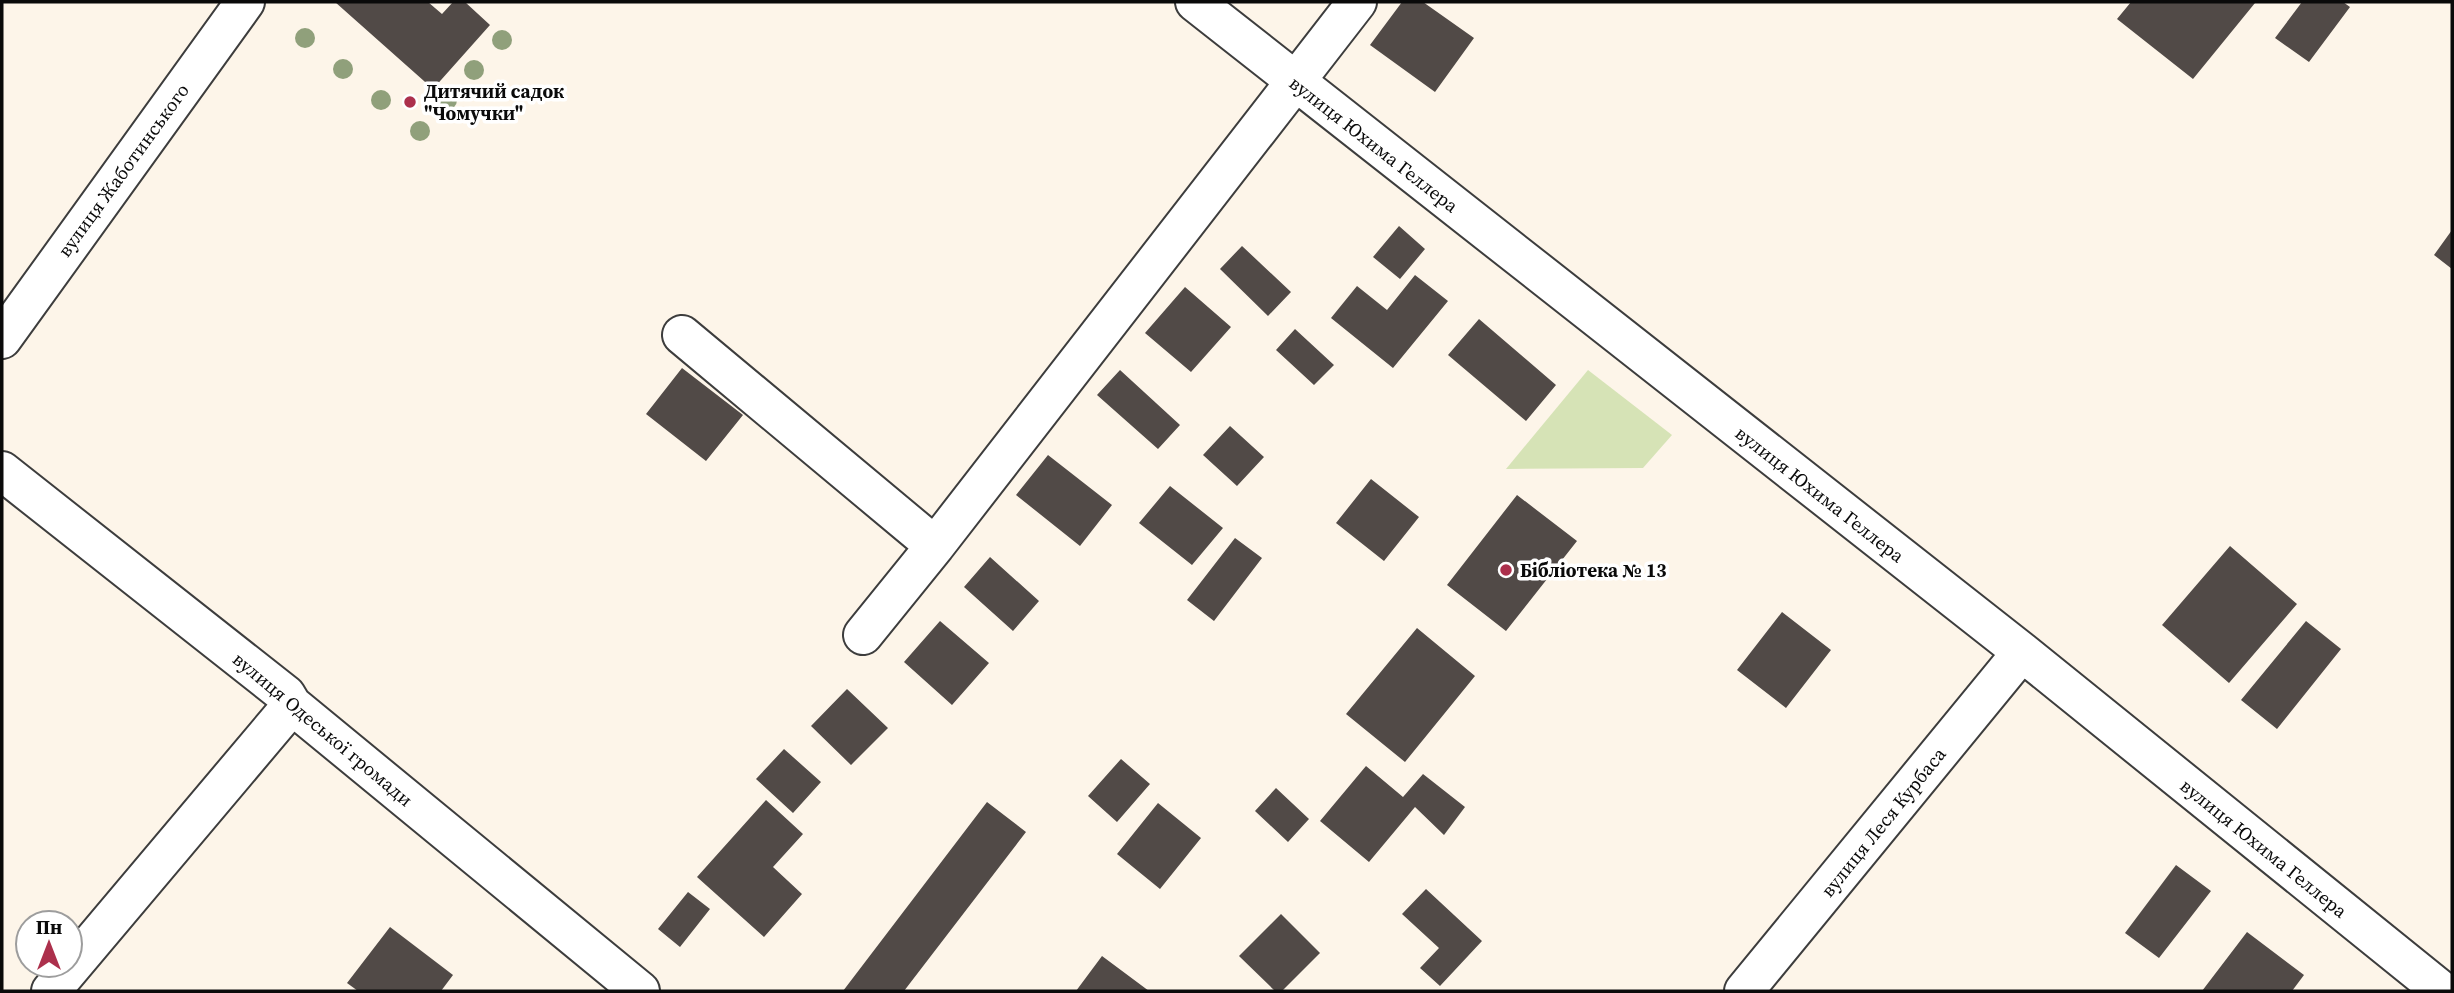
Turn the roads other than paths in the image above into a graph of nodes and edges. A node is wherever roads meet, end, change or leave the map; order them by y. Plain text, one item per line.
1 (245, 2) edge
2 (1195, 2) edge
3 (1357, 2) edge
4 (1294, 82) junction
5 (682, 335) dead end
6 (2, 339) edge
7 (2, 471) edge
8 (934, 546) junction
9 (863, 635) dead end
10 (2022, 652) junction
11 (292, 705) junction
12 (51, 991) edge
13 (640, 991) edge
14 (1744, 991) edge
15 (2442, 991) edge

1 - 6 street, вулиця Жаботинського
2 - 4 street, вулиця Юхима Геллера
3 - 4 street
4 - 8 street
4 - 10 street, вулиця Юхима Геллера
5 - 8 street
7 - 11 street, вулиця Одеської громади
8 - 9 street
10 - 14 street, вулиця Леся Курбаса
10 - 15 street, вулиця Юхима Геллера
11 - 12 street
11 - 13 street, вулиця Одеської громади

